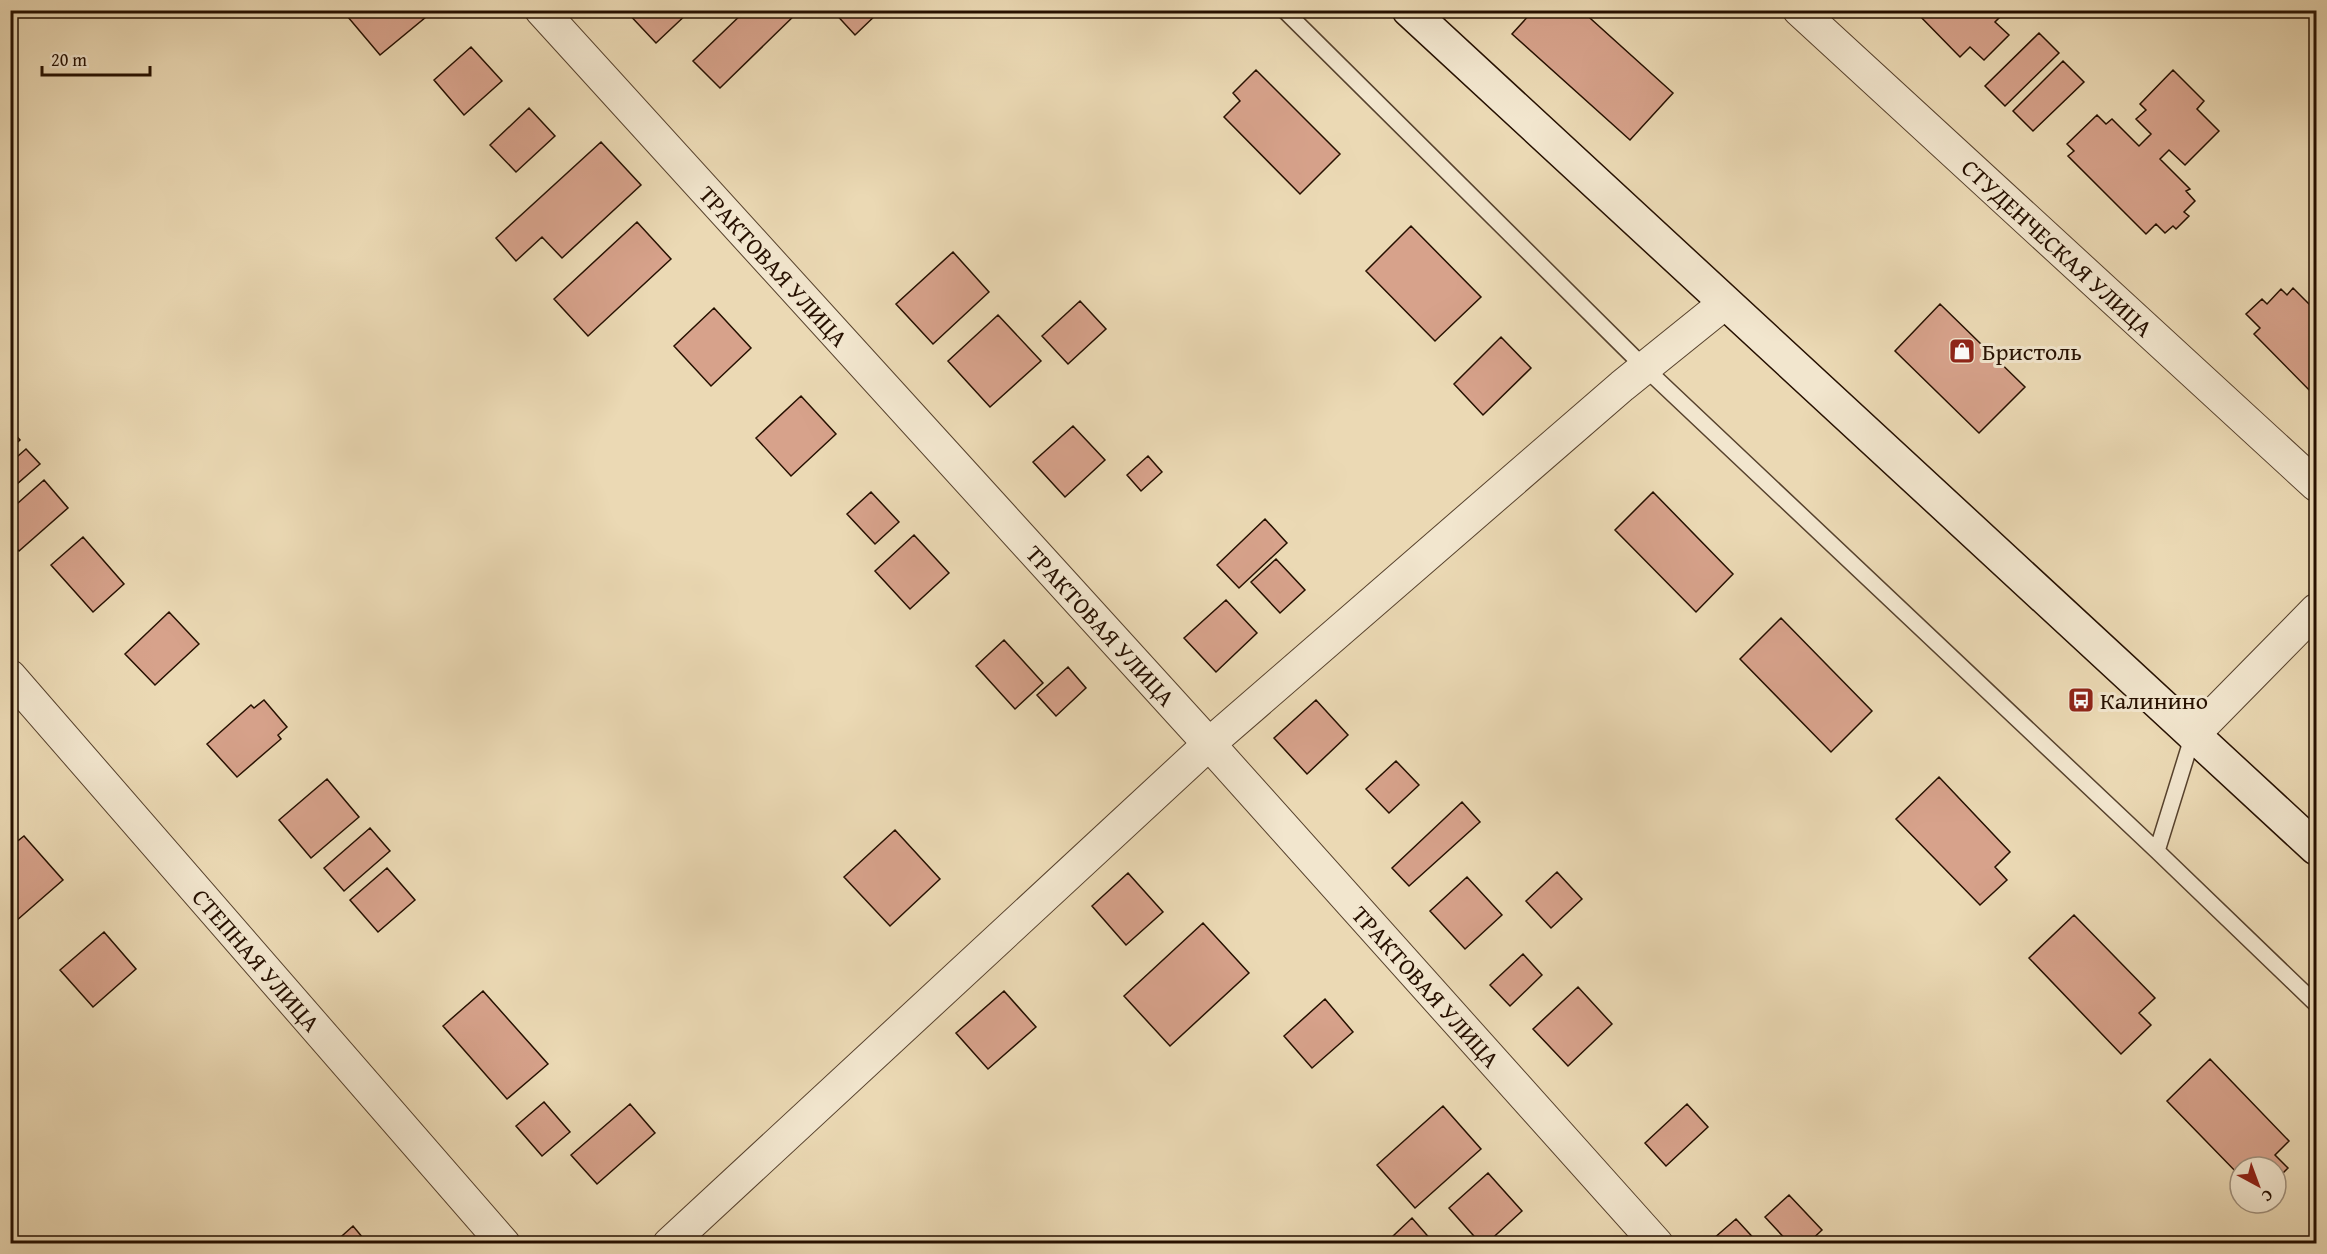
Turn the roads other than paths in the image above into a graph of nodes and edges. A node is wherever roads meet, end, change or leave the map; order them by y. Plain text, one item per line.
1 (541, 10) edge
2 (1284, 10) edge
3 (1409, 10) edge
4 (1799, 10) edge
5 (1725, 303) junction
6 (1645, 368) junction
7 (2316, 485) edge
8 (2316, 610) edge
9 (10, 676) edge
10 (2193, 735) junction
11 (1209, 744) junction
12 (2316, 848) edge
13 (2157, 851) junction
14 (2316, 1004) edge
15 (504, 1244) edge
16 (669, 1244) edge
17 (1657, 1244) edge

1 - 11 street, ТРАКТОВАЯ УЛИЦА
2 - 6 lane
3 - 5 main road
4 - 7 street, СТУДЕНЧЕСКАЯ УЛИЦА
5 - 6 street
5 - 10 main road
6 - 11 street
6 - 13 lane
8 - 10 street
9 - 15 street, СТЕПНАЯ УЛИЦА
10 - 12 main road
10 - 13 lane
11 - 16 street
11 - 17 street, ТРАКТОВАЯ УЛИЦА
13 - 14 lane

